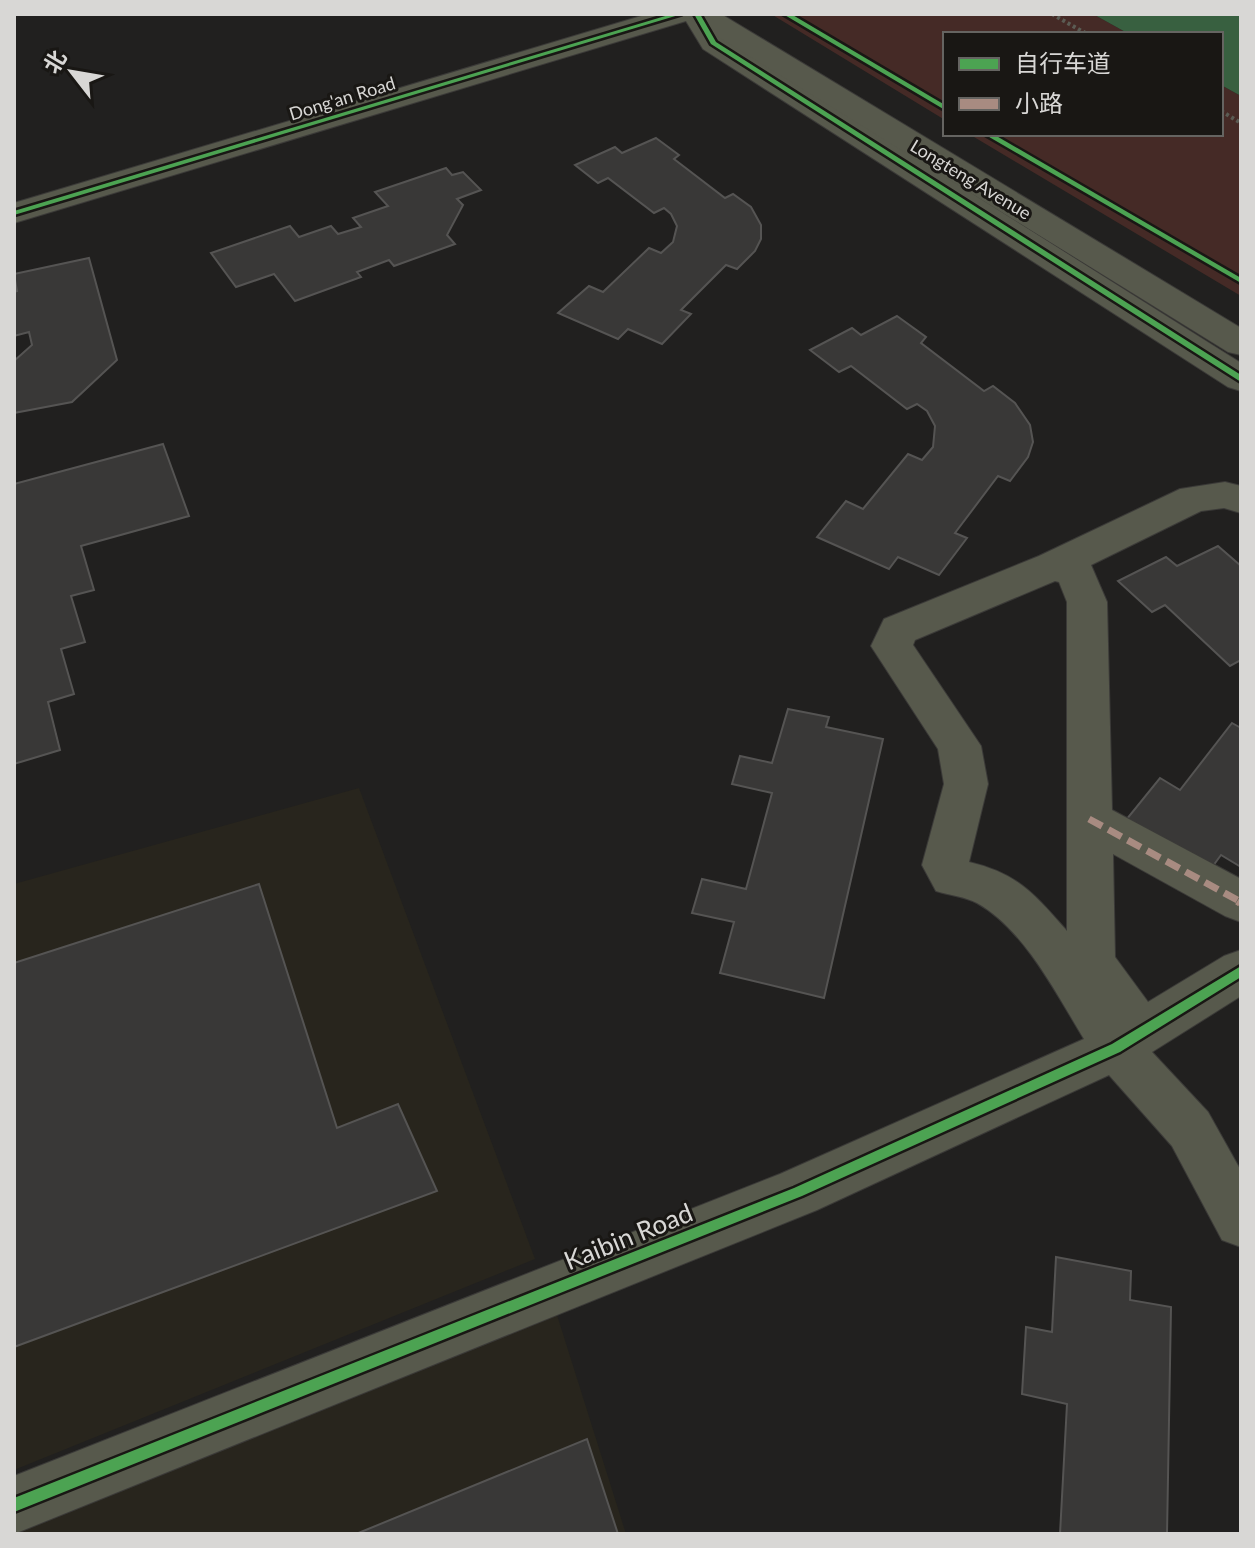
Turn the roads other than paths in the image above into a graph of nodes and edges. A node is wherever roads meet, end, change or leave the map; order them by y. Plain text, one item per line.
1 (679, 14) edge
2 (699, 14) edge
3 (752, 14) edge
4 (943, 134) edge
5 (946, 136) edge
6 (1045, 211) junction
7 (14, 213) edge
8 (1241, 319) edge
9 (1241, 344) edge
10 (1241, 379) edge
11 (1241, 500) edge
12 (1053, 566) junction
13 (1089, 819) junction
14 (1241, 902) edge
15 (1241, 971) edge
16 (1129, 1040) junction
17 (1241, 1222) edge
18 (14, 1505) edge

1 - 7 street, Dong'an Road
2 - 6 street, Longteng Avenue
2 - 10 street
3 - 4 street, Longteng Avenue
5 - 6 street, Longteng Avenue
6 - 8 street, Longteng Avenue
6 - 9 street, Longteng Avenue
11 - 12 street
12 - 13 street
12 - 16 street
13 - 14 street
13 - 16 street
15 - 16 street, Kaibin Road
16 - 17 street
16 - 18 street, Kaibin Road

